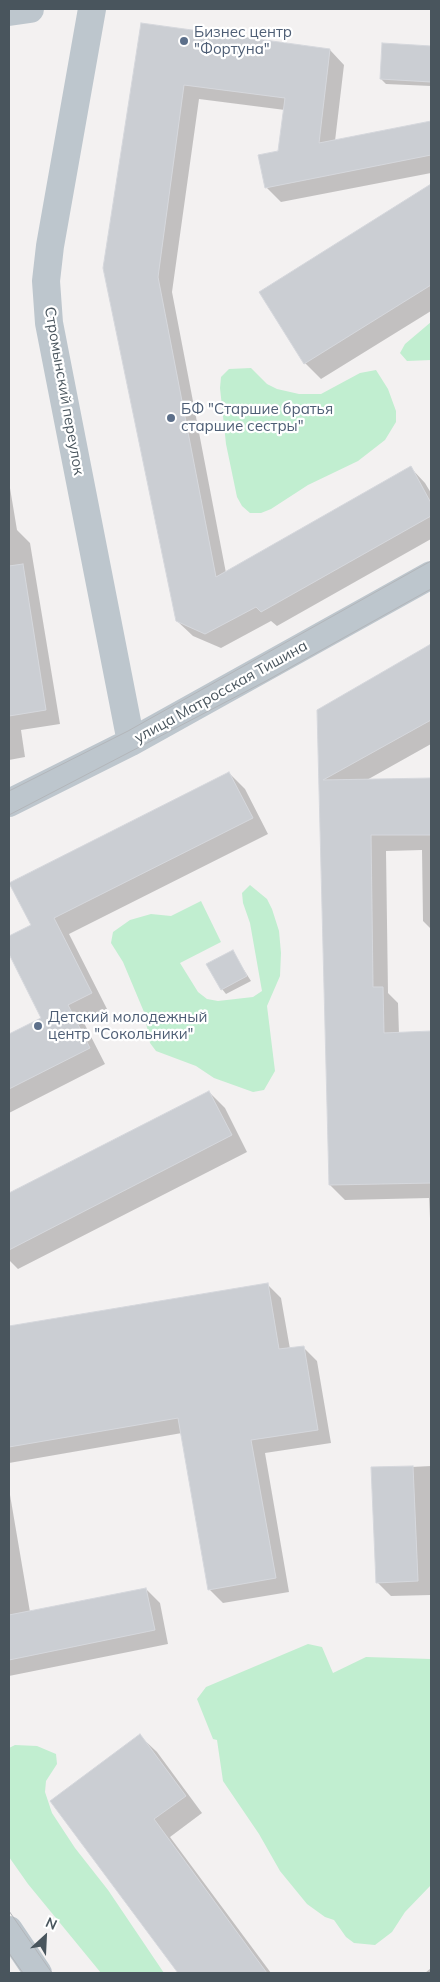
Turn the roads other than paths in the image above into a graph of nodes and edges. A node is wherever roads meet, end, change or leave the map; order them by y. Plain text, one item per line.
1 (30, 9) edge
2 (92, 9) edge
3 (9, 12) edge
4 (431, 575) edge
5 (130, 742) junction
6 (9, 803) edge
7 (9, 1930) edge
8 (38, 1973) edge

1 - 3 street
2 - 5 street, Стромынский переулок
4 - 5 street, улица Матросская Тишина
5 - 6 street, улица Матросская Тишина
7 - 8 street

